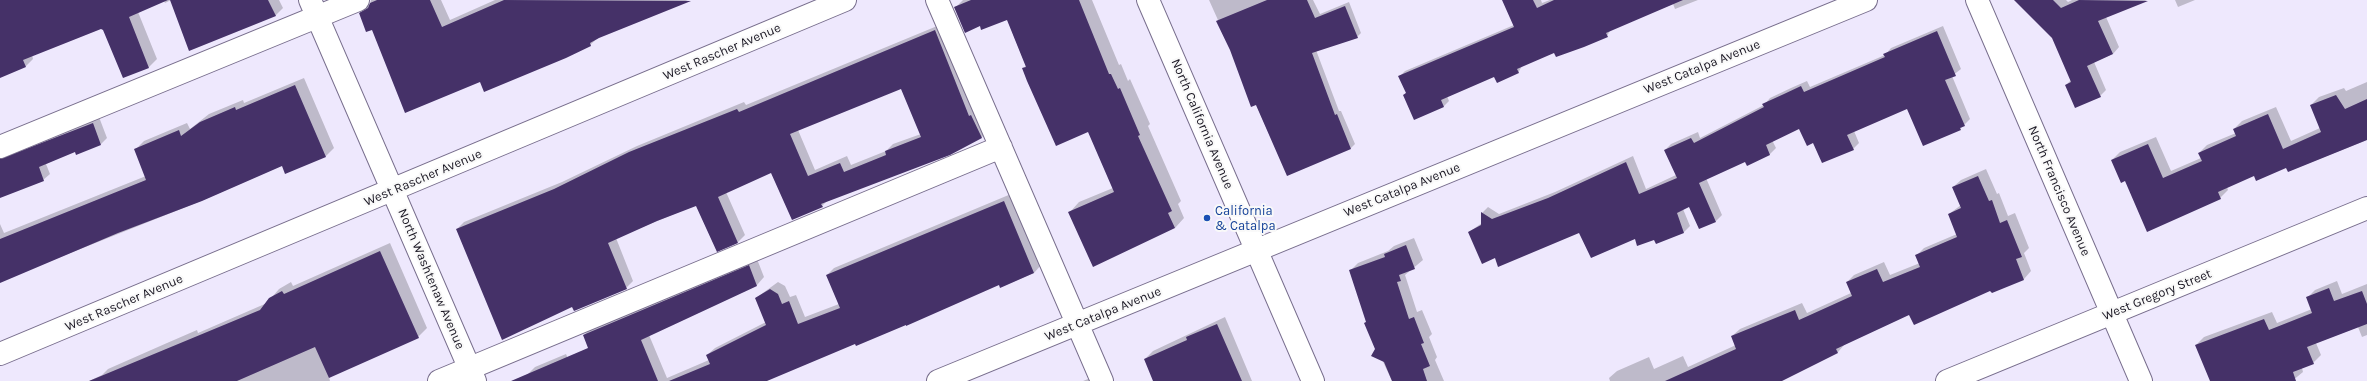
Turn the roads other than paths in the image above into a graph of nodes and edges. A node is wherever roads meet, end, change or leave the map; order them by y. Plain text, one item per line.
1 (358, 0) edge
2 (845, 0) edge
3 (938, 0) edge
4 (1148, 0) edge
5 (1866, 0) edge
6 (1977, 0) edge
7 (314, 8) edge
8 (0, 147) edge
9 (1001, 147) junction
10 (393, 190) junction
11 (2367, 208) edge
12 (1256, 251) junction
13 (2112, 313) junction
14 (1077, 324) junction
15 (0, 354) edge
16 (473, 374) edge
17 (439, 381) edge
18 (938, 381) edge
19 (1102, 381) edge
20 (1313, 381) edge
21 (1947, 381) edge
22 (2141, 381) edge

1 - 7 street
2 - 10 street, West Rascher Avenue
3 - 9 street
4 - 12 street, North California Avenue
5 - 12 street, West Catalpa Avenue
6 - 13 street, North Francisco Avenue
7 - 8 street
7 - 10 street, North Washtenaw Avenue
9 - 14 street
9 - 16 street
10 - 15 street, West Rascher Avenue
10 - 16 street, North Washtenaw Avenue
11 - 13 street, West Gregory Street
12 - 14 street, West Catalpa Avenue
12 - 20 street, North California Avenue
13 - 21 street, West Gregory Street
13 - 22 street, North Francisco Avenue
14 - 18 street, West Catalpa Avenue
14 - 19 street
16 - 17 street

